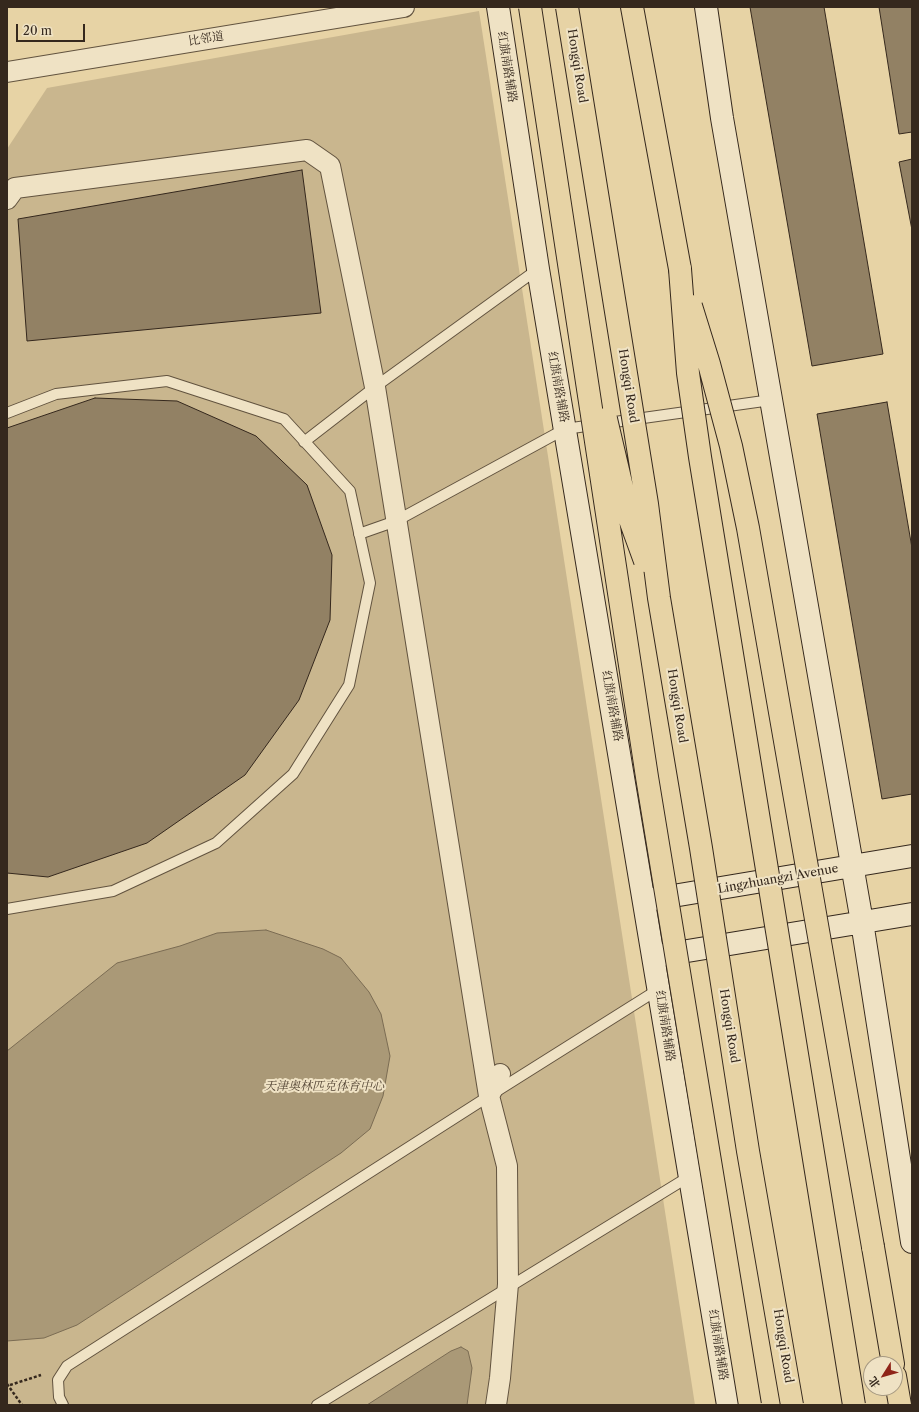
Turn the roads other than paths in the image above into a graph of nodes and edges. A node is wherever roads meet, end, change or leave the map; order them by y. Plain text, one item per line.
1 (404, 7) edge
2 (498, 7) edge
3 (530, 7) edge
4 (567, 7) edge
5 (632, 7) edge
6 (706, 7) edge
7 (7, 72) edge
8 (7, 199) edge
9 (538, 269) junction
10 (680, 269) junction
11 (578, 320) junction
12 (375, 387) junction
13 (771, 400) junction
14 (7, 413) edge
15 (565, 429) junction
16 (304, 442) junction
17 (396, 521) junction
18 (359, 534) junction
19 (659, 598) junction
20 (912, 856) edge
21 (852, 866) junction
22 (644, 901) junction
23 (7, 909) edge
24 (912, 914) edge
25 (862, 922) junction
26 (654, 956) junction
27 (659, 989) junction
28 (500, 1074) dead end
29 (490, 1096) junction
30 (690, 1176) junction
31 (912, 1242) edge
32 (892, 1356) edge
33 (63, 1405) edge
34 (317, 1405) edge
35 (496, 1405) edge
36 (728, 1405) edge
37 (750, 1405) edge
38 (792, 1405) edge
39 (854, 1405) edge

1 - 7 street, 比邻道
2 - 9 main road, 红旗南路辅路
3 - 11 highway, bridge
4 - 19 highway, Hongqi Road, bridge
5 - 10 highway
6 - 13 main road
8 - 12 street
9 - 12 lane
9 - 15 main road, 红旗南路辅路
10 - 32 highway, bridge
10 - 39 highway, bridge
11 - 19 highway, bridge
11 - 37 highway, bridge
12 - 16 lane
12 - 17 street
13 - 15 lane
13 - 21 main road
14 - 16 lane
15 - 17 lane
15 - 22 main road, 红旗南路辅路
16 - 18 lane
17 - 18 lane
17 - 29 street
18 - 23 lane
19 - 38 highway, Hongqi Road, bridge
20 - 21 main road, Lingzhuangzi Avenue
21 - 22 main road, Lingzhuangzi Avenue
21 - 25 main road
22 - 26 main road, 红旗南路辅路
24 - 25 main road
25 - 26 main road
25 - 31 main road
26 - 27 main road, 红旗南路辅路
27 - 29 lane
27 - 30 main road, 红旗南路辅路
28 - 29 street
29 - 33 lane
29 - 35 street
30 - 34 lane
30 - 36 main road, 红旗南路辅路

